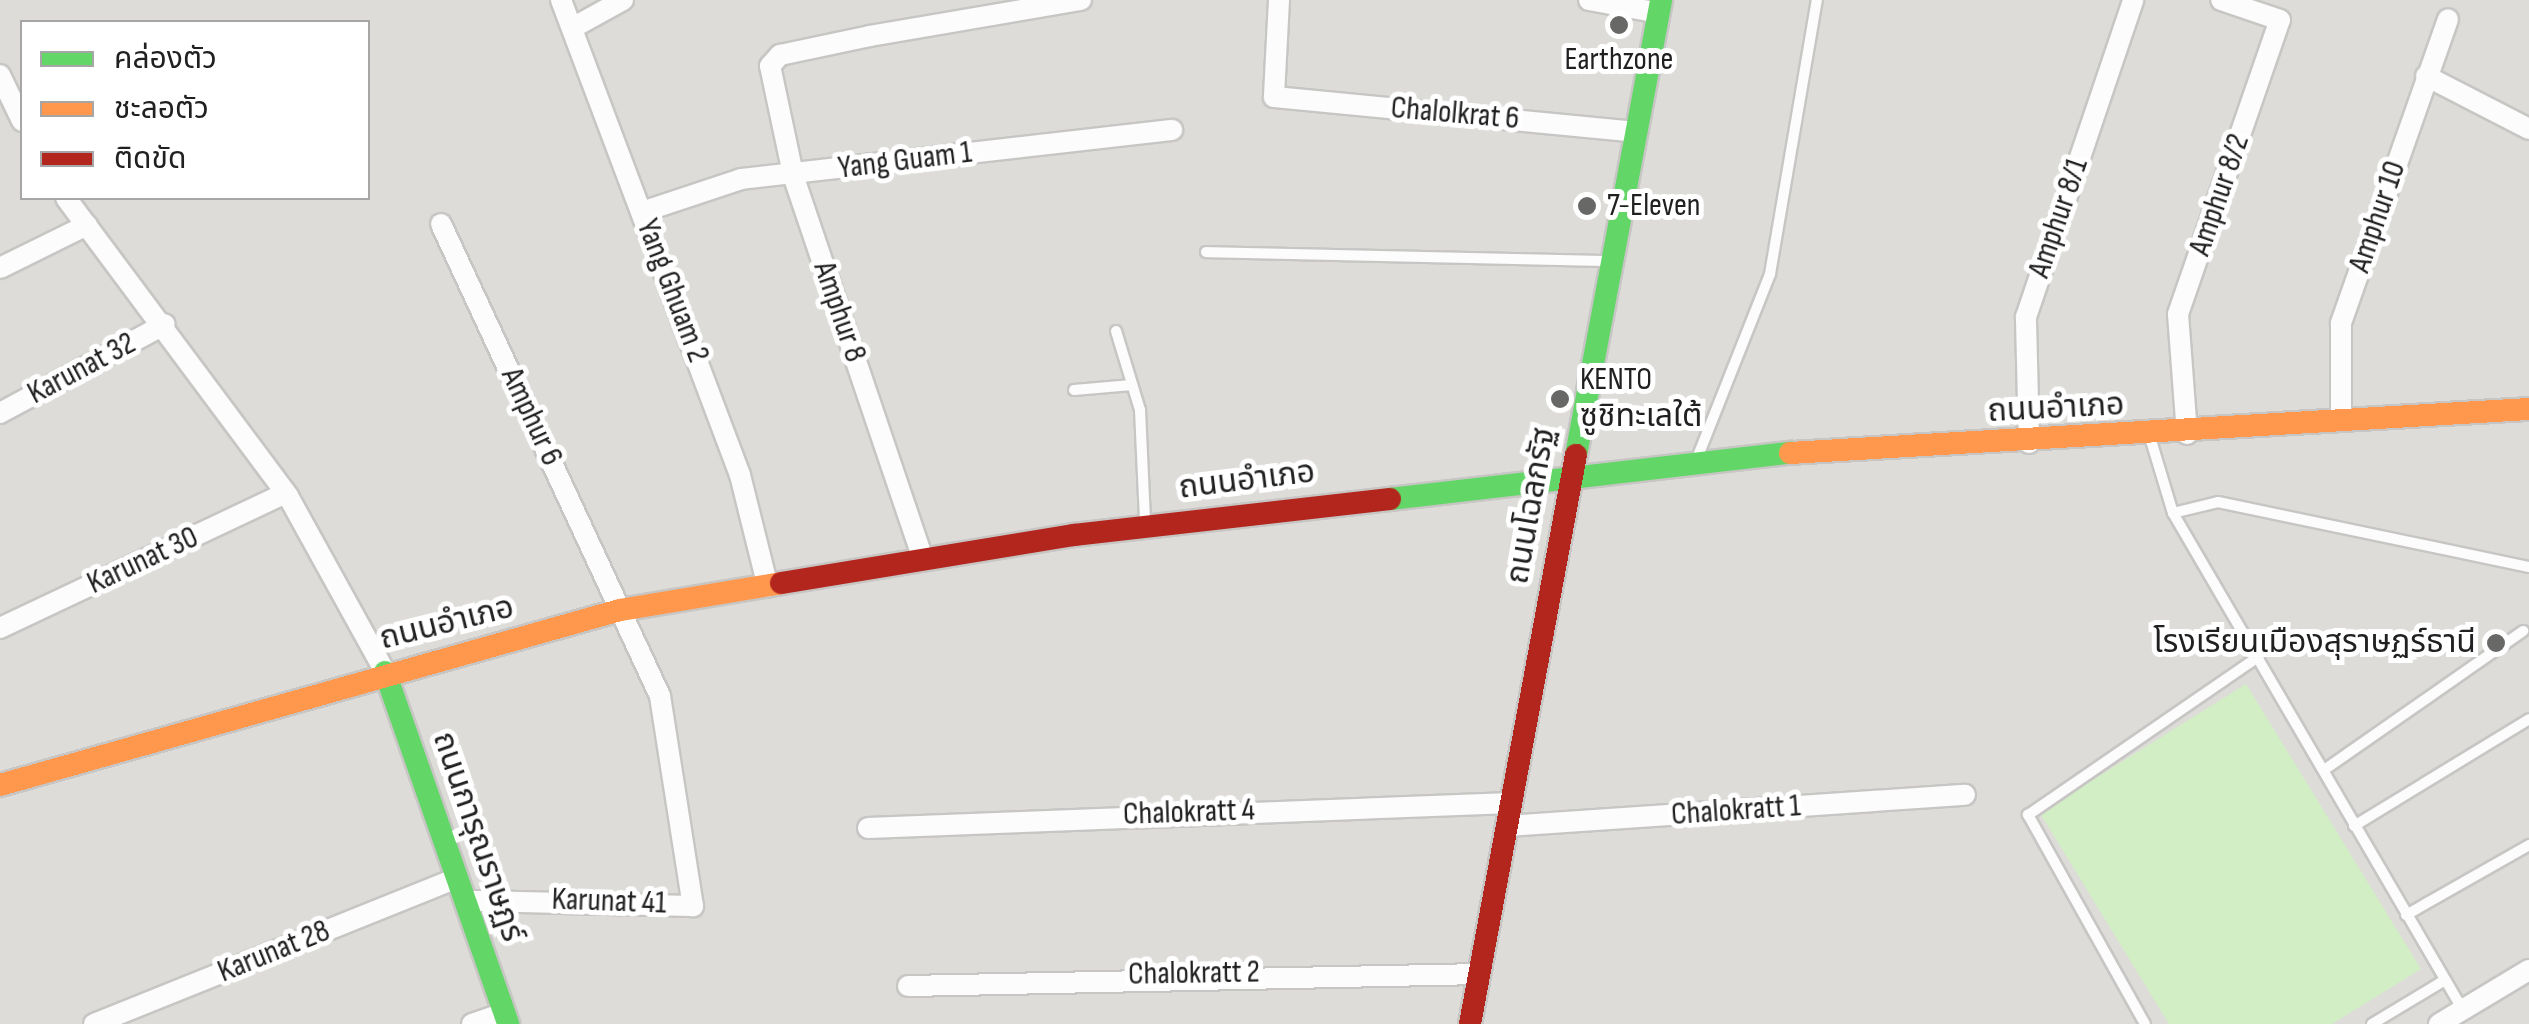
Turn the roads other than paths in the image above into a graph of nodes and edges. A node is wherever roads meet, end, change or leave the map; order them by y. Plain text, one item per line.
1 (562, 0) edge
2 (623, 0) edge
3 (1080, 0) edge
4 (1278, 0) edge
5 (1589, 0) edge
6 (1817, 0) edge
7 (2133, 0) edge
8 (2221, 0) edge
9 (1660, 6) edge
10 (2448, 19) dead end
11 (574, 27) junction
12 (0, 75) edge
13 (2426, 76) junction
14 (20, 117) edge
15 (2529, 129) edge
16 (1172, 130) dead end
17 (1636, 132) junction
18 (793, 174) junction
19 (68, 200) edge
20 (642, 212) junction
21 (441, 224) dead end
22 (87, 225) junction
23 (1206, 252) dead end
24 (1611, 262) junction
25 (0, 268) edge
26 (165, 324) junction
27 (1116, 331) dead end
28 (1132, 385) junction
29 (1074, 390) dead end
30 (2529, 409) edge
31 (0, 413) edge
32 (2341, 421) junction
33 (2187, 434) junction
34 (2150, 438) junction
35 (2029, 443) junction
36 (1695, 463) junction
37 (1569, 477) junction
38 (286, 494) junction
39 (2174, 514) junction
40 (1145, 526) junction
41 (923, 559) junction
42 (2529, 567) edge
43 (768, 588) junction
44 (620, 610) junction
45 (0, 628) edge
46 (2524, 631) dead end
47 (2259, 656) junction
48 (385, 672) junction
49 (2529, 719) edge
50 (2324, 770) junction
51 (0, 785) edge
52 (1964, 795) dead end
53 (1511, 802) junction
54 (1507, 826) junction
55 (2354, 826) junction
56 (868, 828) dead end
57 (2529, 844) edge
58 (454, 880) junction
59 (465, 901) junction
60 (693, 906) joint
61 (2406, 915) junction
62 (2529, 970) edge
63 (1480, 974) junction
64 (2445, 980) junction
65 (908, 986) dead end
66 (2463, 1010) junction
67 (506, 1018) edge
68 (94, 1024) edge
69 (472, 1024) edge
70 (1470, 1024) edge
71 (2145, 1024) edge
72 (2372, 1024) edge
73 (2439, 1024) edge

1 - 11 street, Yang Ghuam 2
2 - 11 street
3 - 18 street, Amphur 8
4 - 17 street, Chalolkrat 6
5 - 9 street
6 - 36 lane
7 - 35 street, Amphur 8/1
8 - 33 street, Amphur 8/2
9 - 17 street, ถนนโฉลกรัฐ
10 - 13 street, Amphur 10
11 - 20 street, Yang Ghuam 2
12 - 14 street
13 - 15 street
13 - 32 street, Amphur 10
16 - 18 street, Yang Guam 1
17 - 24 street, ถนนโฉลกรัฐ
18 - 20 street, Yang Guam 1
18 - 41 street, Amphur 8
19 - 22 street
20 - 43 street, Yang Ghuam 2
21 - 44 street, Amphur 6
22 - 25 street
22 - 26 street
23 - 24 lane
24 - 37 street, ถนนโฉลกรัฐ
26 - 31 street, Karunat 32
26 - 38 street
27 - 28 lane
28 - 29 lane
28 - 40 lane
30 - 32 street, ถนนอำเภอ
32 - 33 street, ถนนอำเภอ
33 - 34 street, ถนนอำเภอ
34 - 35 street, ถนนอำเภอ
34 - 39 lane
35 - 36 street, ถนนอำเภอ
36 - 37 street, ถนนอำเภอ
37 - 40 street, ถนนอำเภอ
37 - 53 street, ถนนโฉลกรัฐ
38 - 45 street, Karunat 30
38 - 48 street
39 - 42 lane
39 - 47 lane
40 - 41 street, ถนนอำเภอ
41 - 43 street, ถนนอำเภอ
43 - 44 street, ถนนอำเภอ
44 - 48 street, ถนนอำเภอ
44 - 60 street, Amphur 6
46 - 50 lane
47 - 50 lane
47 - 71 lane
48 - 51 street, ถนนอำเภอ
48 - 58 street, ถนนการุณราษฏร์
49 - 55 lane
50 - 55 lane
52 - 54 street, Chalokratt 1
53 - 54 street, ถนนโฉลกรัฐ
53 - 56 street, Chalokratt 4
54 - 63 street, ถนนโฉลกรัฐ
55 - 61 lane
57 - 61 lane
58 - 59 street, ถนนการุณราษฏร์
58 - 68 street, Karunat 28
59 - 60 street, Karunat 41
59 - 67 street, ถนนการุณราษฏร์
61 - 64 lane
62 - 66 street
63 - 65 street, Chalokratt 2
63 - 70 street, ถนนโฉลกรัฐ
64 - 66 lane
64 - 72 lane
66 - 73 street
67 - 69 street

